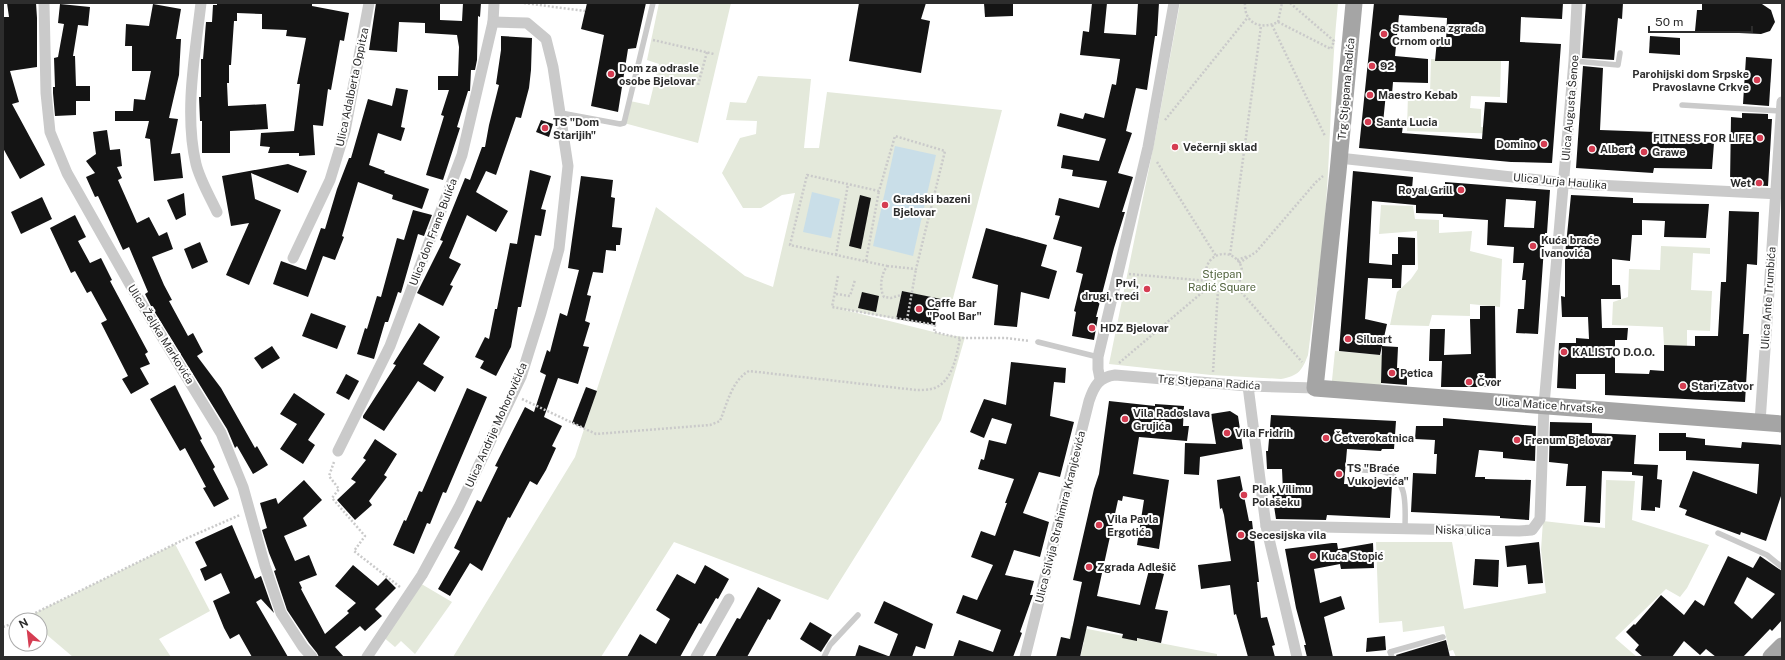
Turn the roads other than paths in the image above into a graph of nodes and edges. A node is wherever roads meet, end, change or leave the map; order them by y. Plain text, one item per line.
1 (44, 3) edge
2 (201, 3) edge
3 (369, 3) edge
4 (494, 3) edge
5 (653, 3) edge
6 (1174, 3) edge
7 (1354, 3) edge
8 (1577, 3) edge
9 (493, 22) junction
10 (1620, 53) dead end
11 (1574, 61) junction
12 (1682, 105) dead end
13 (1782, 106) edge
14 (561, 114) junction
15 (1339, 159) junction
16 (1563, 182) junction
17 (1778, 194) edge
18 (217, 212) dead end
19 (293, 258) dead end
20 (1038, 342) road end
21 (1098, 357) junction
22 (1100, 379) junction
23 (1248, 386) junction
24 (1315, 388) junction
25 (1544, 405) junction
26 (1760, 422) junction
27 (1782, 424) edge
28 (338, 451) road end
29 (1363, 470) dead end
30 (1266, 526) junction
31 (1405, 529) junction
32 (1718, 533) dead end
33 (1782, 566) edge
34 (729, 599) dead end
35 (858, 615) dead end
36 (1443, 637) dead end
37 (1782, 646) edge
38 (312, 657) edge
39 (368, 657) edge
40 (696, 657) edge
41 (824, 657) edge
42 (1025, 657) edge
43 (1297, 657) edge
44 (1392, 657) edge
45 (1771, 657) edge

1 - 38 street, Ulica Željka Markovića
2 - 18 street
3 - 19 street, Ulica Adalberta Oppitza
4 - 9 street, Ulica don Frane Bulića
5 - 14 lane
6 - 21 street
7 - 15 main road, Trg Stjepana Radića
8 - 11 street, Ulica Augusta Šenoe
9 - 14 street, Ulica Andrije Mohorovičića
9 - 28 street, Ulica don Frane Bulića
10 - 11 lane
11 - 16 street, Ulica Augusta Šenoe
12 - 13 lane
13 - 17 street, Ulica Ante Trumbića
14 - 39 street, Ulica Andrije Mohorovičića
15 - 16 street, Ulica Jurja Haulika
15 - 24 main road, Trg Stjepana Radića
16 - 17 street, Ulica Jurja Haulika
16 - 25 street, Ulica Augusta Šenoe
17 - 26 street, Ulica Ante Trumbića
20 - 21 lane
21 - 22 street
22 - 23 street, Trg Stjepana Radića
22 - 42 street, Ulica Silvija Strahimira Kranjčevića
23 - 24 street, Trg Stjepana Radića
23 - 30 street
24 - 25 main road, Ulica Matice hrvatske
25 - 26 main road, Ulica Matice hrvatske
25 - 31 street, Niska ulica
26 - 27 main road, Ulica Matice hrvatske
29 - 31 lane
30 - 31 street, Niska ulica
30 - 43 street
32 - 33 lane
34 - 40 street
35 - 41 lane
36 - 44 lane
37 - 45 main road

